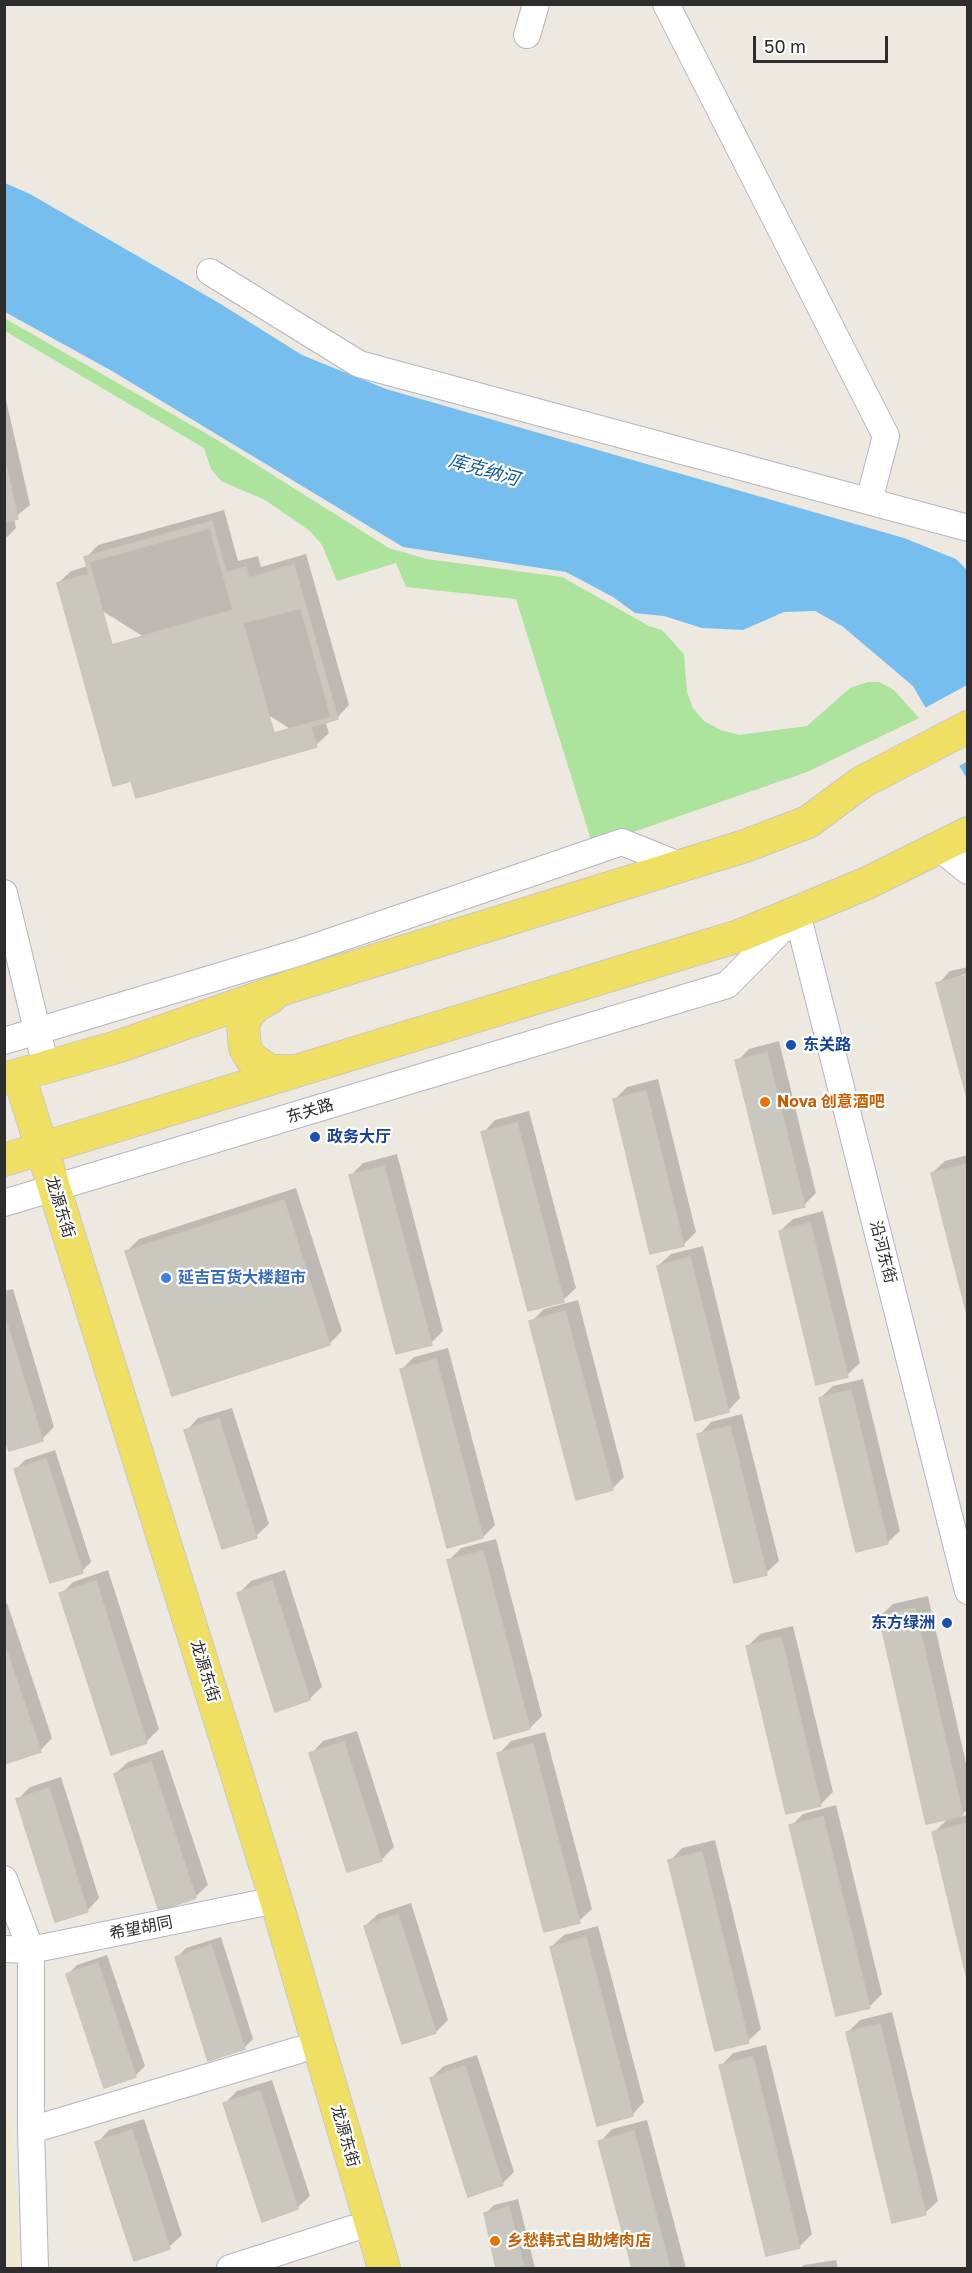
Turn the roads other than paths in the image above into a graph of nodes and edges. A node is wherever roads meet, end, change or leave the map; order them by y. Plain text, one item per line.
1 (536, 4) edge
2 (666, 4) edge
3 (527, 35) dead end
4 (210, 272) dead end
5 (869, 501) junction
6 (968, 528) edge
7 (968, 727) edge
8 (952, 841) edge
9 (684, 867) junction
10 (968, 872) edge
11 (4, 893) edge
12 (798, 913) junction
13 (289, 987) junction
14 (38, 1031) junction
15 (4, 1041) edge
16 (302, 1070) junction
17 (19, 1080) edge
18 (23, 1155) edge
19 (45, 1191) junction
20 (4, 1203) edge
21 (968, 1591) edge
22 (4, 1879) edge
23 (266, 1903) junction
24 (4, 1949) edge
25 (31, 1950) junction
26 (299, 2050) junction
27 (31, 2130) junction
28 (351, 2229) junction
29 (35, 2268) edge
30 (230, 2268) edge
31 (363, 2268) edge
32 (384, 2268) edge

1 - 3 street
2 - 5 street
4 - 5 street
5 - 6 street
7 - 9 main road
8 - 10 street
8 - 12 main road, 东关路
9 - 13 main road
9 - 14 street
11 - 14 street
12 - 16 main road, 东关路
12 - 19 street, 东关路
12 - 21 street, 沿河东街
13 - 16 main road
13 - 17 main road
14 - 15 street
14 - 17 street
16 - 18 main road, 东关路
17 - 18 main road, 龙源东街
18 - 19 main road, 龙源东街
19 - 20 street, 东关路
19 - 23 main road, 龙源东街
22 - 25 street
23 - 25 street, 希望胡同
23 - 26 main road, 龙源东街
23 - 32 main road, 龙源东街
24 - 25 street, 希望胡同
25 - 27 street
26 - 27 street
26 - 28 main road, 龙源东街
27 - 29 street
28 - 30 street
28 - 31 main road, 龙源东街

